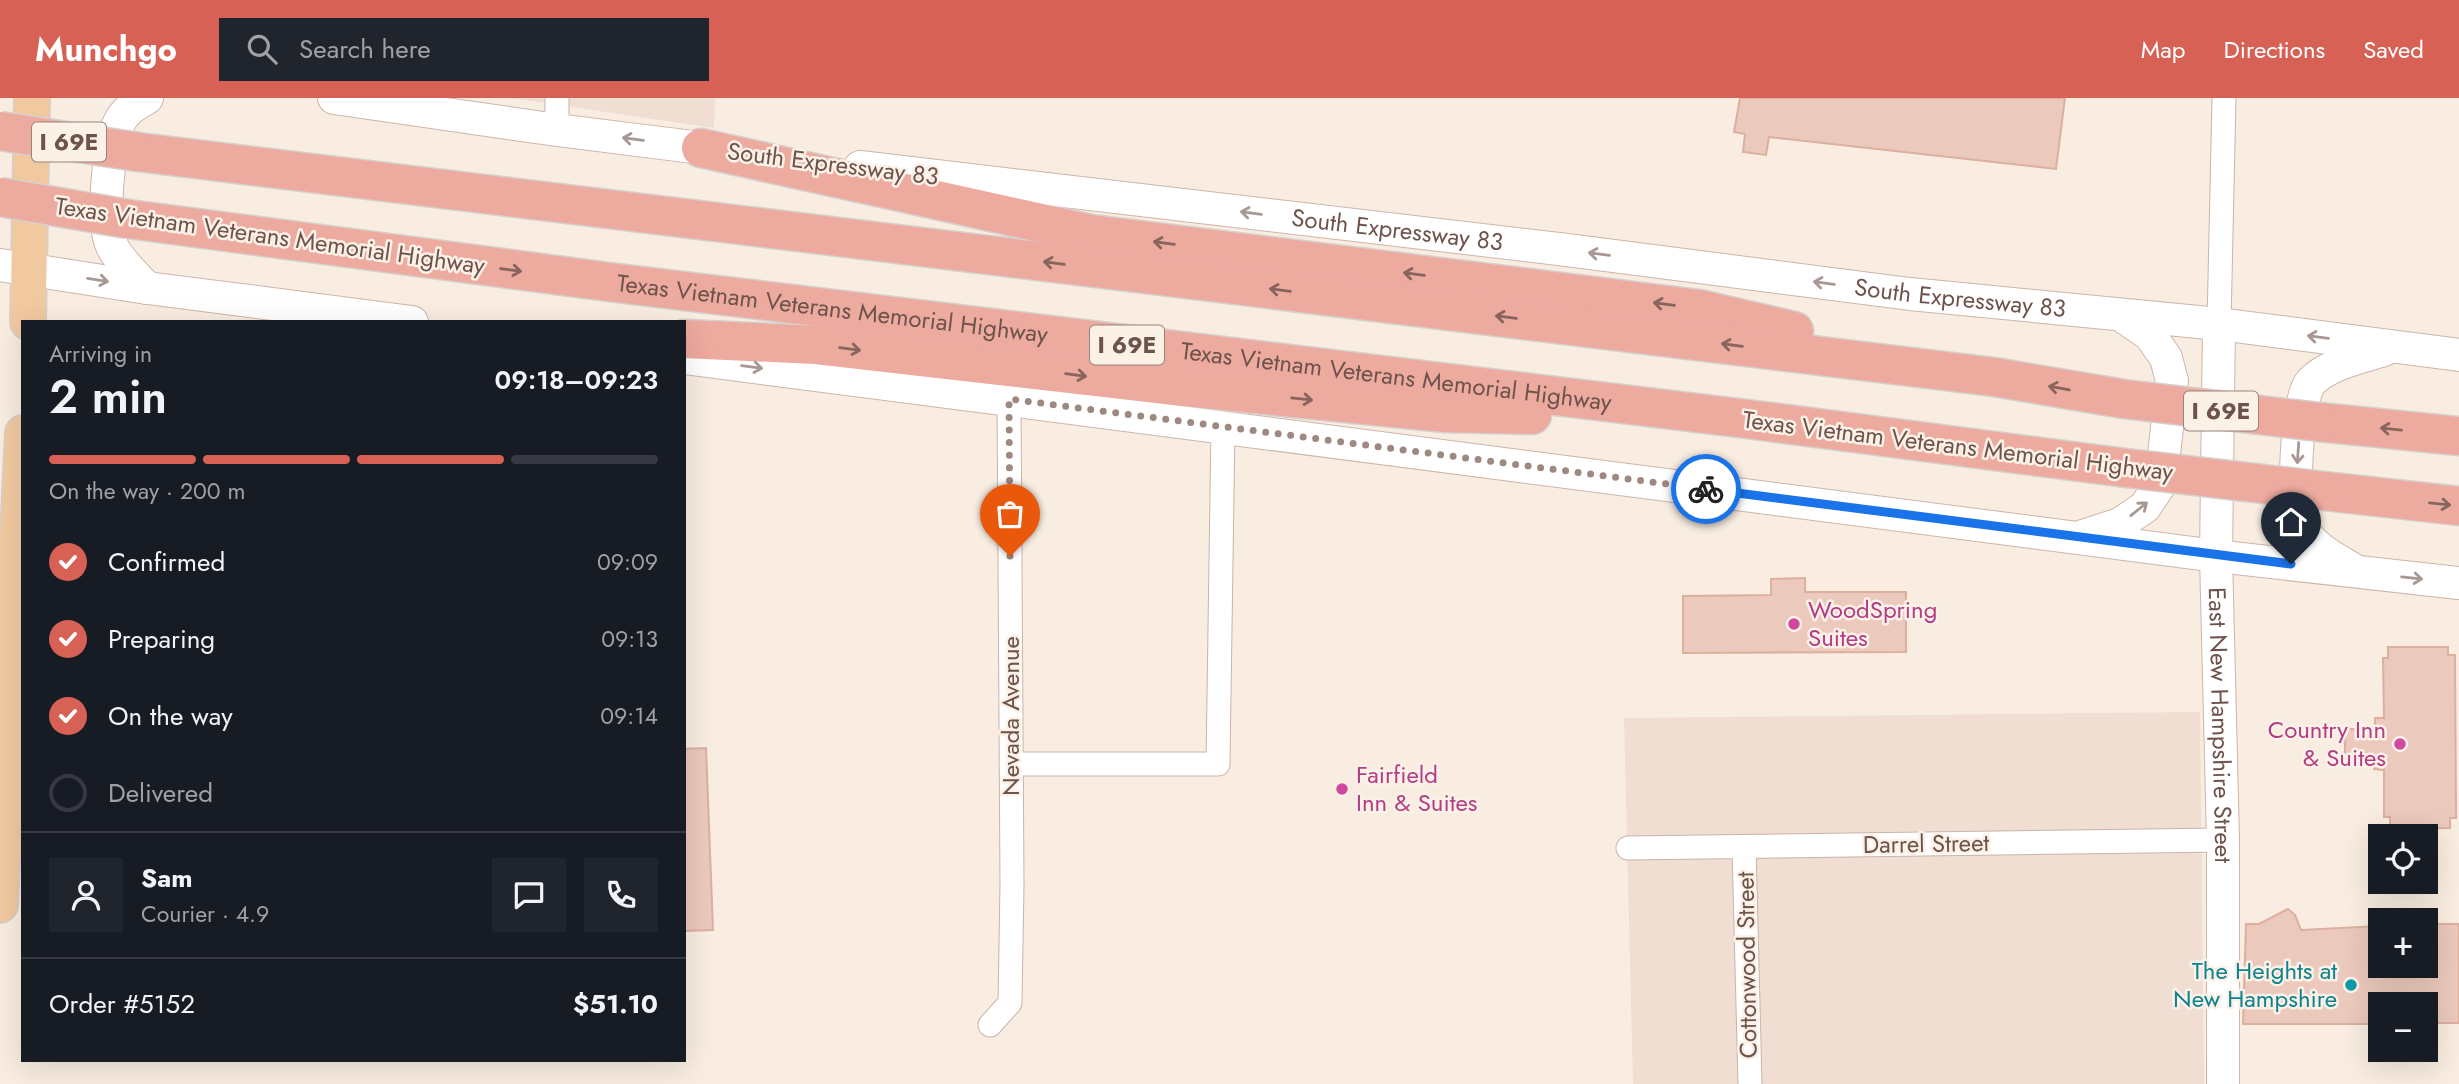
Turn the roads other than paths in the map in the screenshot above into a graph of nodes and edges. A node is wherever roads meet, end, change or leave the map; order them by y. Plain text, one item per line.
1 (32, 98) edge
2 (147, 98) edge
3 (334, 98) edge
4 (557, 98) edge
5 (2224, 98) edge
6 (557, 130) junction
7 (0, 131) edge
8 (701, 148) junction
9 (0, 197) edge
10 (15, 267) edge
11 (147, 288) junction
12 (2121, 315) junction
13 (28, 320) edge
14 (396, 320) edge
15 (2219, 324) junction
16 (686, 339) edge
17 (2396, 346) junction
18 (2459, 355) edge
19 (686, 358) edge
20 (1994, 377) junction
21 (1009, 399) junction
22 (1746, 419) junction
23 (1223, 427) junction
24 (2459, 436) edge
25 (21, 474) edge
26 (2459, 506) edge
27 (2078, 538) junction
28 (2216, 555) junction
29 (2358, 572) junction
30 (2459, 583) edge
31 (1011, 764) junction
32 (2223, 840) junction
33 (1745, 847) junction
34 (1629, 848) dead end
35 (0, 905) edge
36 (990, 1025) dead end
37 (1750, 1084) edge
38 (2222, 1084) edge

1 - 10 main road
2 - 11 main road
3 - 6 main road, South Expressway 83
4 - 6 street
5 - 15 street
8 -> 6 main road, South Expressway 83
20 -> 7 highway, I 69E, bridge
12 -> 8 main road, South Expressway 83
20 -> 8 highway
9 -> 22 highway, Texas Vietnam Veterans Memorial Highway / I 69E, bridge
10 -> 11 main road
10 - 13 main road
11 - 14 main road
12 - 15 main road, South Expressway 83
27 -> 12 main road
17 -> 15 main road, South Expressway 83
15 - 28 main road, East New Hampshire Street
16 -> 22 highway
17 - 18 main road, South Expressway 83
17 -> 29 main road
19 -> 21 main road
24 -> 20 highway, I 69E, bridge
21 - 23 main road
21 - 31 street, Nevada Avenue
22 -> 26 highway, Texas Vietnam Veterans Memorial Highway / I 69E, bridge
23 - 27 main road
23 - 31 street
25 - 35 main road
27 - 28 main road
28 - 29 main road
28 - 32 main road, East New Hampshire Street
29 -> 30 main road
31 - 36 street, Nevada Avenue
32 - 33 street, Darrel Street
32 - 38 main road, East New Hampshire Street
33 - 34 street, Darrel Street
33 - 37 street, Cottonwood Street

